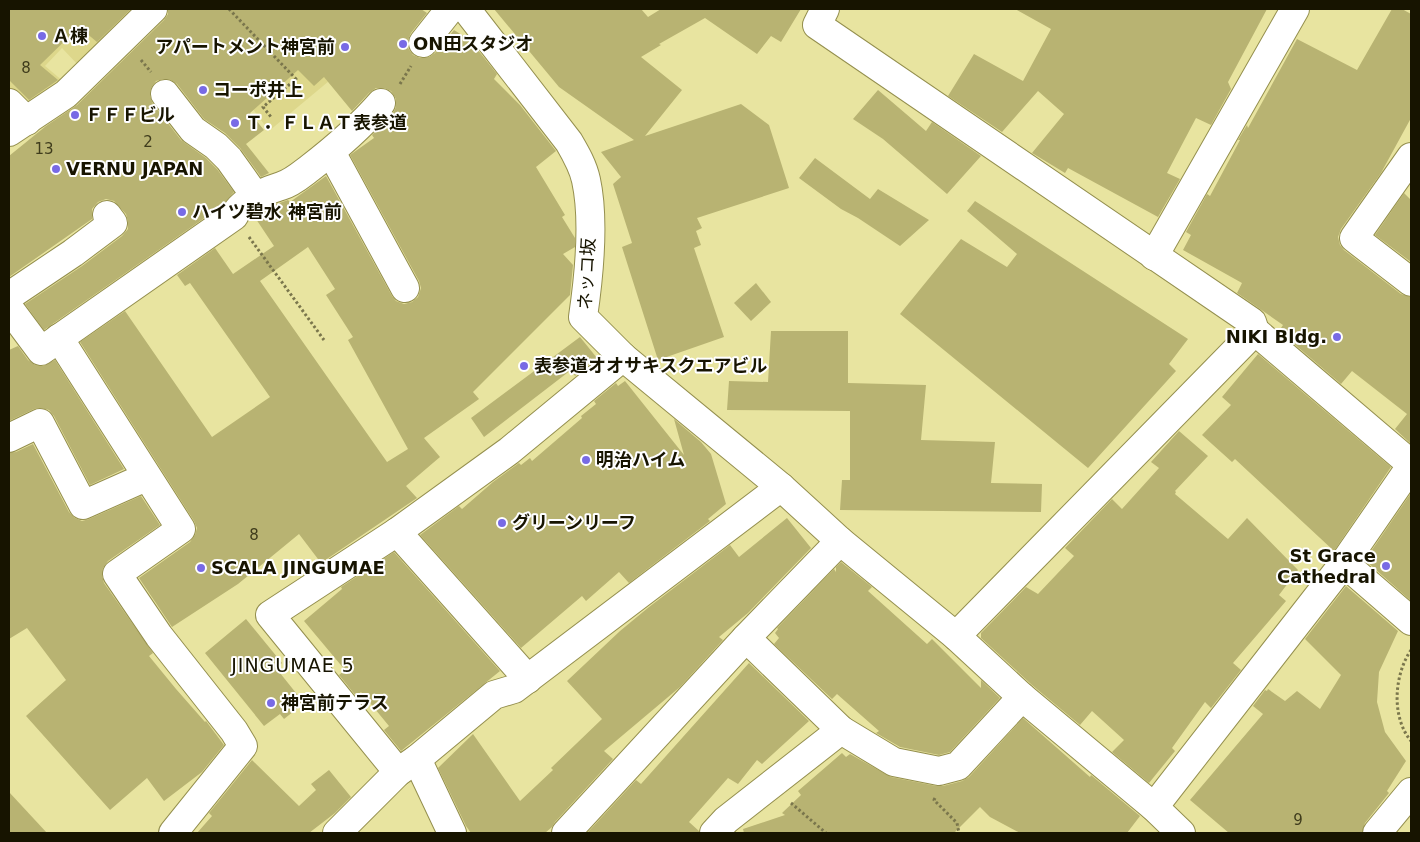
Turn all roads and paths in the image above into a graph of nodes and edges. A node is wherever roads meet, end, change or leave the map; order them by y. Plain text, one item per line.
1 (153, 9) edge
2 (229, 9) edge
3 (450, 9) edge
4 (466, 9) edge
5 (825, 9) edge
6 (1295, 9) edge
7 (423, 43) joint
8 (165, 94) dead end
9 (381, 103) joint
10 (271, 117) dead end
11 (15, 118) edge
12 (331, 152) junction
13 (1411, 157) edge
14 (256, 197) junction
15 (107, 215) dead end
16 (234, 216) junction
17 (1154, 256) junction
18 (1411, 282) edge
19 (405, 288) dead end
20 (9, 296) edge
21 (9, 308) edge
22 (1255, 331) junction
23 (59, 338) junction
24 (324, 340) dead end
25 (623, 357) junction
26 (9, 438) edge
27 (1411, 465) edge
28 (146, 477) junction
29 (781, 487) junction
30 (397, 532) junction
31 (840, 541) junction
32 (1344, 563) junction
33 (1411, 621) edge
34 (956, 636) junction
35 (746, 638) junction
36 (1411, 650) edge
37 (528, 679) junction
38 (1022, 697) junction
39 (841, 730) junction
40 (1411, 741) edge
41 (408, 766) junction
42 (950, 768) junction
43 (770, 786) junction
44 (1410, 795) edge
45 (1154, 807) junction
46 (173, 833) edge
47 (337, 833) edge
48 (452, 833) edge
49 (566, 833) edge
50 (714, 833) edge
51 (826, 833) edge
52 (959, 833) edge
53 (1181, 833) edge
54 (1377, 833) edge

1 - 11 street
2 - 10 path
3 - 7 street
4 - 25 street, ネッコ坂
5 - 17 street
6 - 17 street
7 - 9 path
8 - 14 street
9 - 12 street
12 - 14 street
12 - 19 street
13 - 18 street
14 - 16 street
15 - 20 street
16 - 23 street
16 - 24 path
17 - 22 street
21 - 23 street
22 - 27 street
22 - 34 street
23 - 28 street
25 - 29 street, ネッコ坂
25 - 30 street
26 - 28 street
27 - 32 street
28 - 46 street
29 - 31 street, ネッコ坂
29 - 37 street
30 - 37 street
30 - 41 street
31 - 34 street, ネッコ坂
31 - 35 street
32 - 33 street
32 - 45 street
34 - 38 street, ネッコ坂
35 - 39 street
35 - 49 street
36 - 40 path
37 - 41 street
38 - 42 street
38 - 45 street, ネッコ坂
39 - 42 street
39 - 43 street
41 - 47 street
41 - 48 street
42 - 52 path
43 - 50 street
43 - 51 path
44 - 54 street
45 - 53 street, ネッコ坂

